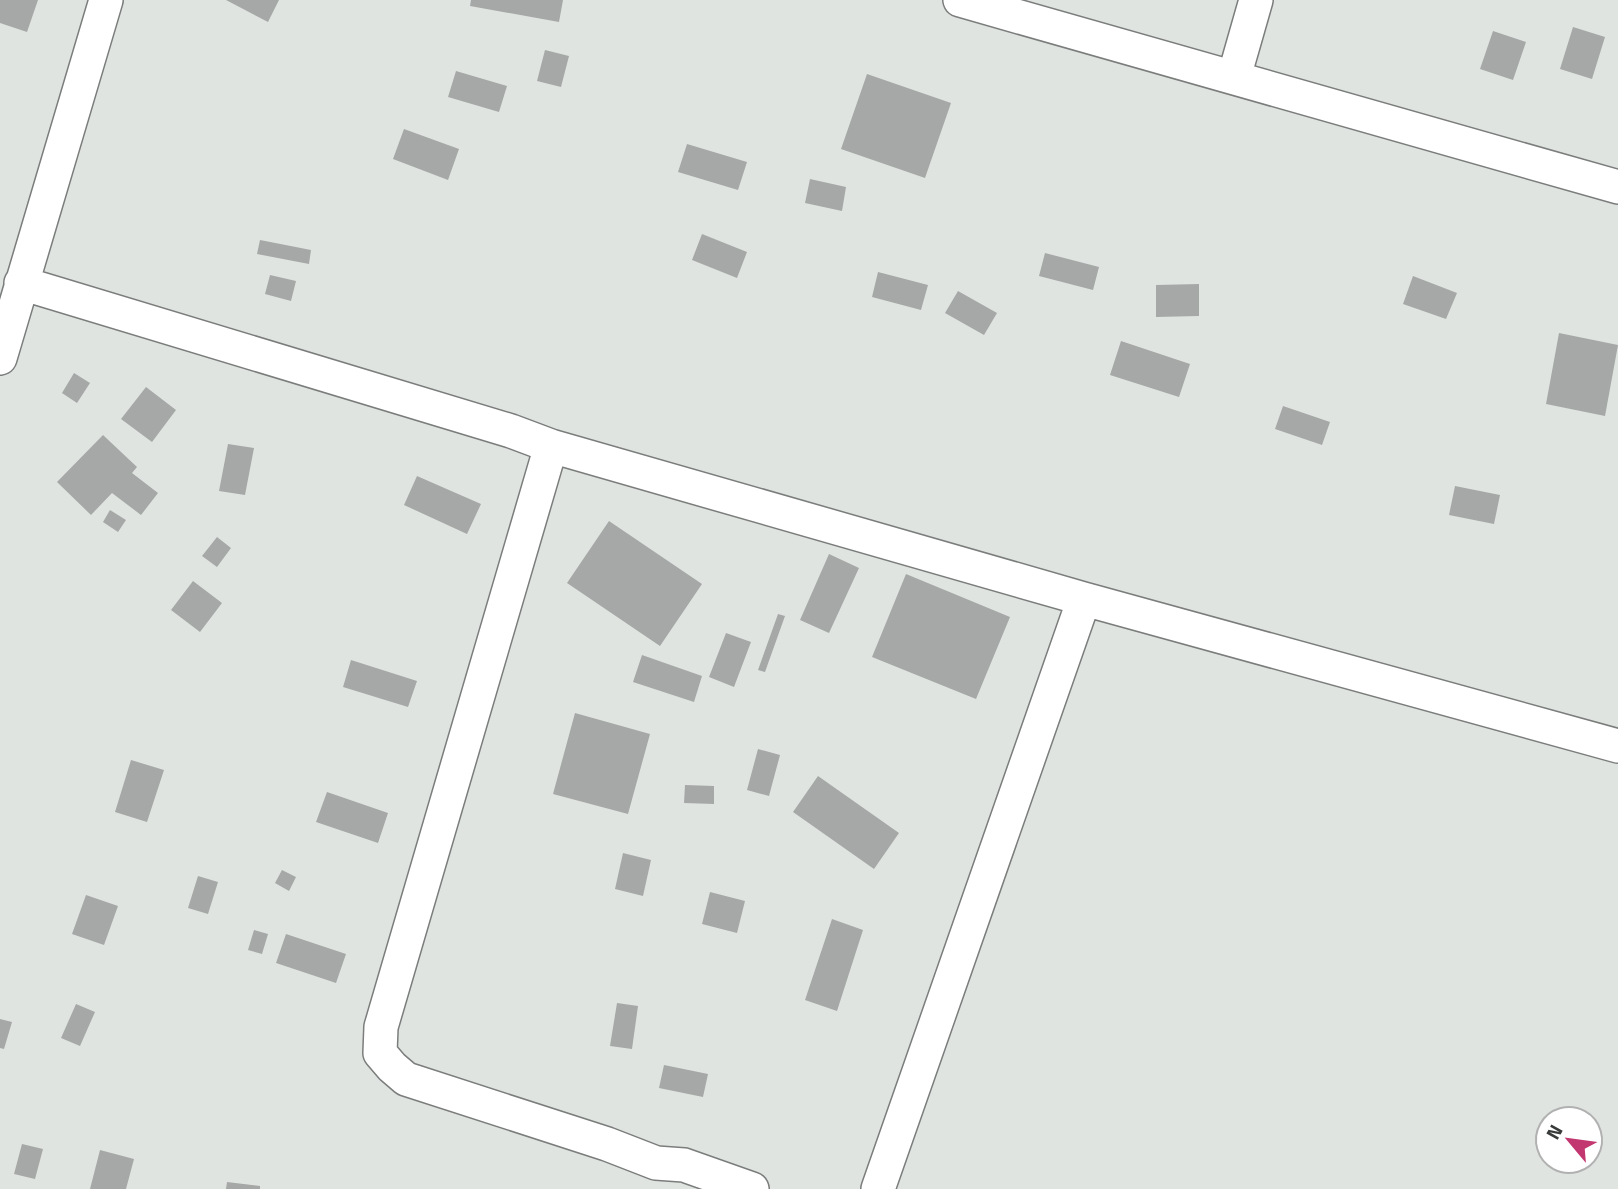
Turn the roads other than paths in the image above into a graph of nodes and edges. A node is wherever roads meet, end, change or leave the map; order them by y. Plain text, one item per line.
1 (106, 0) edge
2 (960, 0) edge
3 (1256, 0) edge
4 (1234, 77) junction
5 (1618, 187) edge
6 (21, 283) junction
7 (0, 358) edge
8 (551, 446) junction
9 (1084, 600) junction
10 (1618, 746) edge
11 (752, 1189) edge
12 (878, 1189) edge

1 - 6 street
2 - 4 street
3 - 4 street
4 - 5 street
6 - 7 street
6 - 8 street
8 - 9 street
8 - 11 street
9 - 10 street
9 - 12 street

